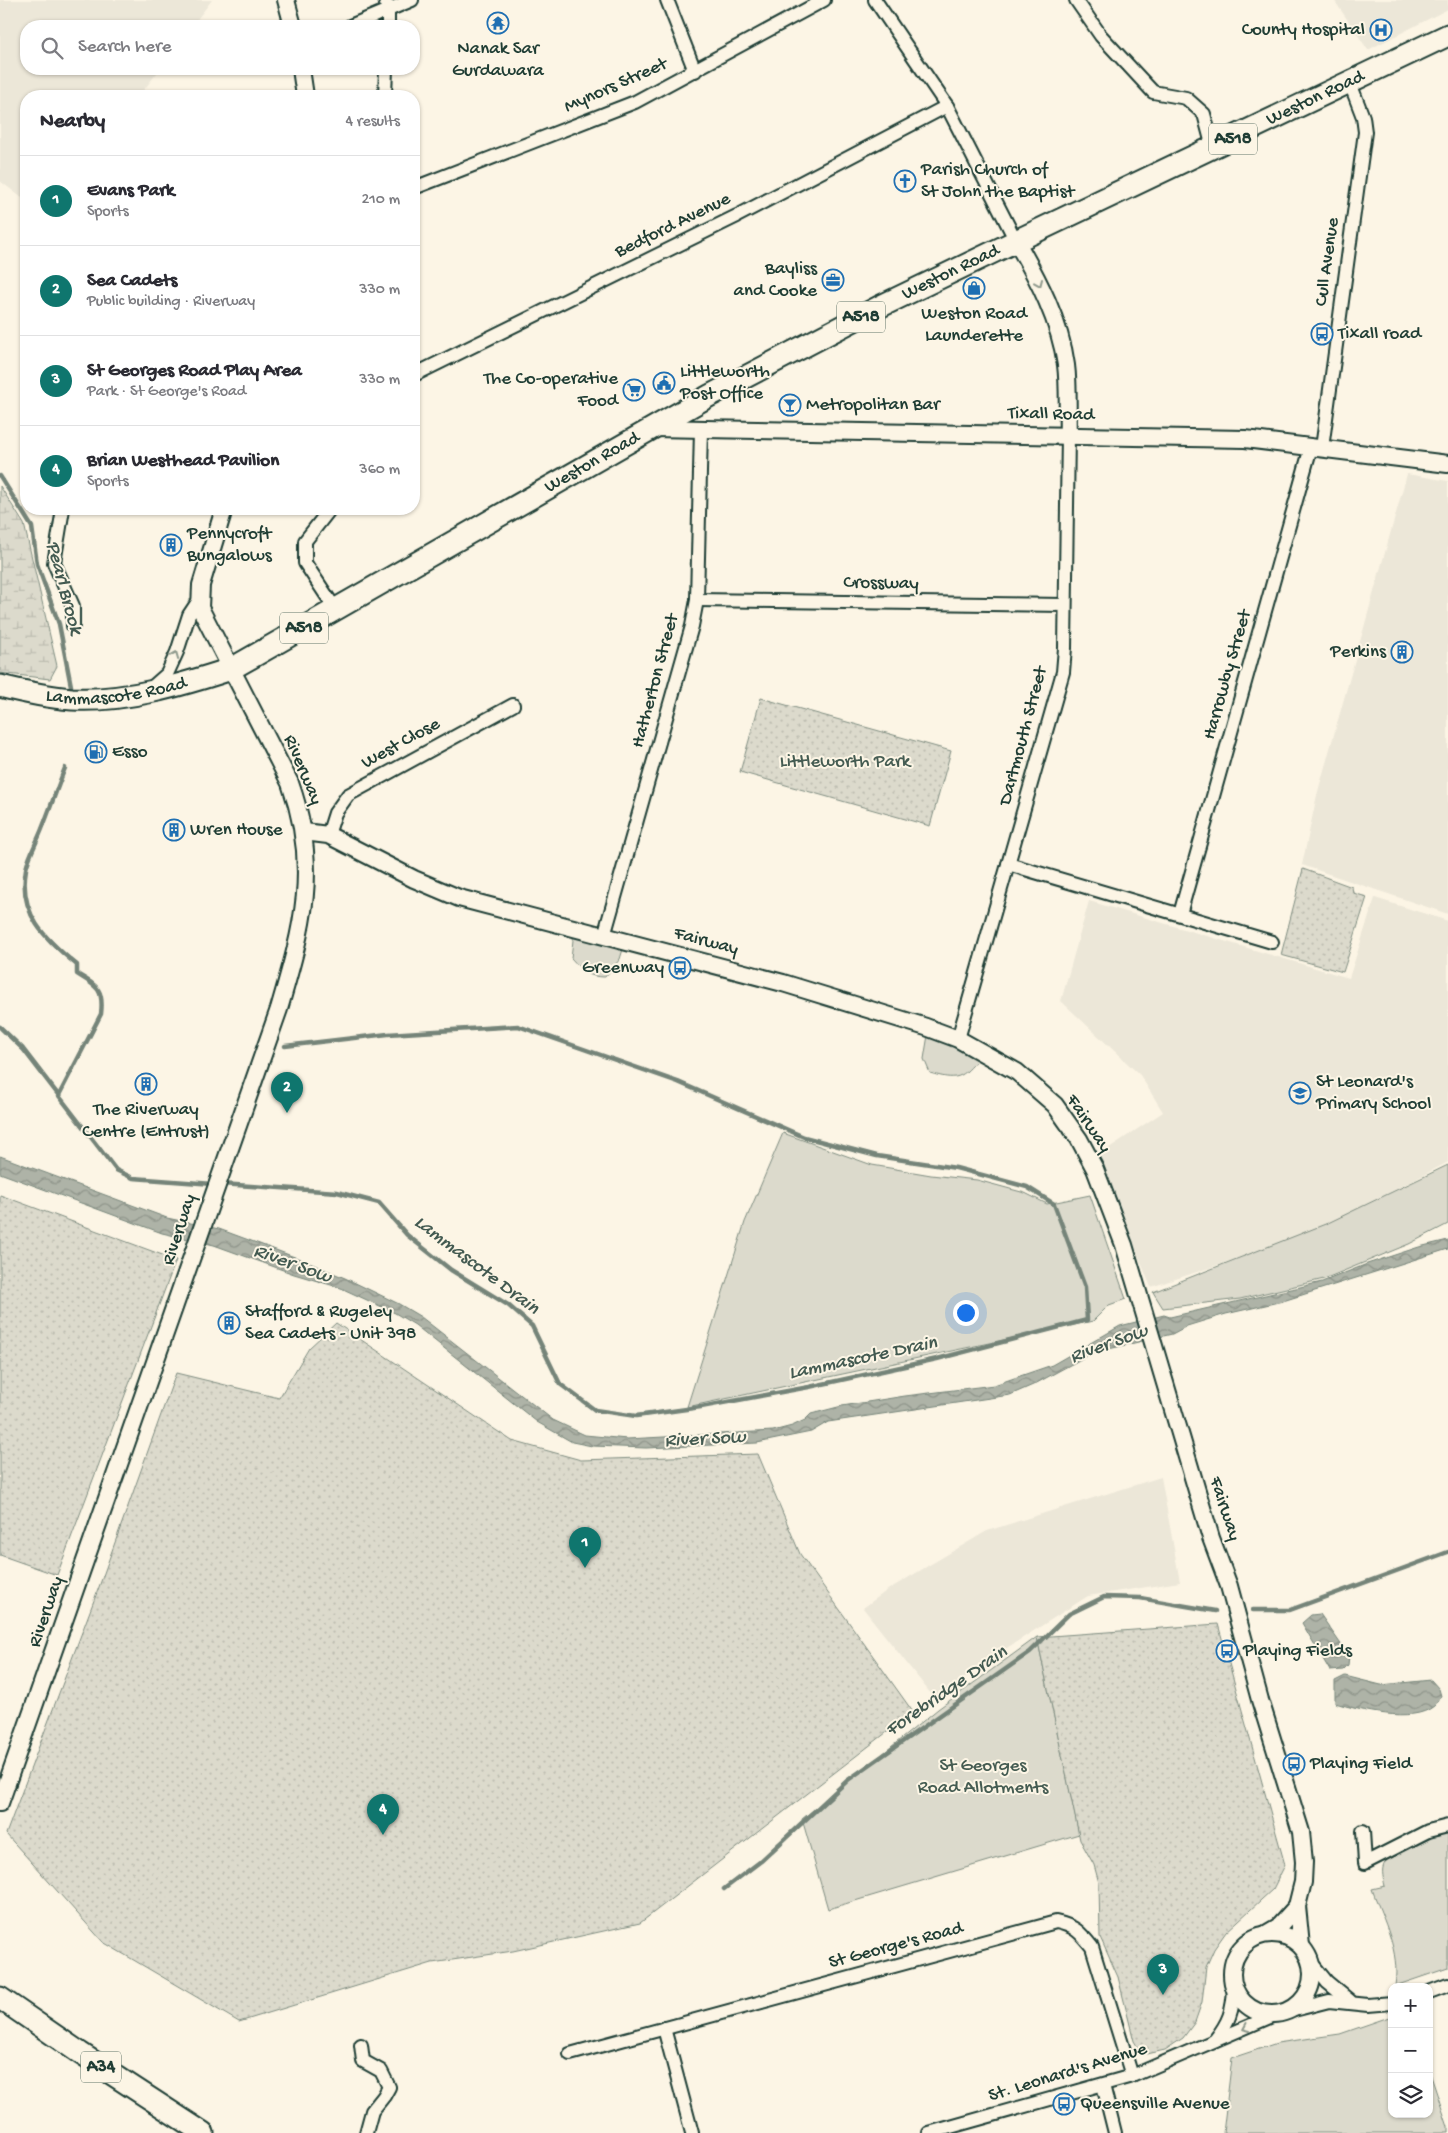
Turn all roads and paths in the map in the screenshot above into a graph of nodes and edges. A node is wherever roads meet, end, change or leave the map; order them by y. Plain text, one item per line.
1 (286, 0) edge
2 (412, 0) edge
3 (667, 0) edge
4 (824, 0) edge
5 (875, 0) edge
6 (1076, 0) edge
7 (387, 5) edge
8 (291, 20) edge
9 (361, 20) edge
10 (388, 20) edge
11 (1448, 35) edge
12 (695, 71) junction
13 (302, 75) edge
14 (386, 75) edge
15 (1350, 83) junction
16 (304, 90) edge
17 (385, 90) edge
18 (947, 106) junction
19 (1214, 148) junction
20 (420, 186) edge
21 (1016, 241) junction
22 (420, 372) edge
23 (651, 428) junction
24 (701, 429) junction
25 (1068, 435) junction
26 (1317, 447) junction
27 (1448, 464) edge
28 (62, 515) edge
29 (222, 515) edge
30 (325, 515) edge
31 (201, 597) junction
32 (697, 600) junction
33 (1065, 605) junction
34 (336, 610) junction
35 (73, 626) dead end
36 (231, 669) junction
37 (0, 686) edge
38 (146, 693) junction
39 (513, 705) dead end
40 (304, 832) junction
41 (328, 835) junction
42 (1008, 864) junction
43 (1180, 914) junction
44 (604, 936) junction
45 (1272, 942) dead end
46 (958, 1039) junction
47 (0, 1803) edge
48 (1448, 1826) edge
49 (1363, 1831) dead end
50 (1297, 1906) junction
51 (1266, 1934) junction
52 (1301, 1946) junction
53 (1310, 1961) junction
54 (1448, 1985) edge
55 (1234, 1988) junction
56 (1433, 1991) edge
57 (0, 1998) edge
58 (1350, 2002) junction
59 (1388, 2003) edge
60 (1284, 2012) junction
61 (664, 2028) junction
62 (1215, 2040) junction
63 (361, 2045) dead end
64 (570, 2054) dead end
65 (1132, 2076) junction
66 (1103, 2084) junction
67 (203, 2133) edge
68 (366, 2133) edge
69 (692, 2133) edge
70 (928, 2133) edge
71 (1115, 2133) edge

1 - 8 street
2 - 7 street
3 - 12 street
4 - 12 street, Mynors Street
5 - 18 street
6 - 19 street
7 - 9 street
7 - 10 street
11 - 15 highway, Weston Road / A518
12 - 20 street, Mynors Street
13 - 16 street
14 - 17 street
15 - 19 highway, Weston Road / A518
15 - 26 street, Cull Avenue
18 - 21 street
18 - 22 street, Bedford Avenue
19 - 21 highway, Weston Road / A518
21 - 23 highway, Weston Road / A518
21 -> 25 street
23 - 24 street, Tixall Road
23 - 34 highway, Weston Road / A518
24 - 25 street, Tixall Road
24 - 32 street, Hatherton Street
25 - 26 street, Tixall Road
25 - 33 street, Dartmouth Street
26 - 27 street, Tixall Road
26 - 43 street, Harrowby Street
28 - 35 street
29 - 31 street
30 - 34 street
31 - 36 street, Riverway
38 -> 31 street
32 - 33 street, Crossway
32 - 44 street, Hatherton Street
33 - 42 street, Dartmouth Street
34 - 36 highway, Weston Road / A518
36 - 38 highway, Lammascote Road
36 - 40 street, Riverway
37 - 38 highway, Lammascote Road
39 - 41 street, West Close
40 - 41 street, Fairway
40 - 47 street, Riverway
41 - 44 street, Fairway
42 - 43 street
42 - 46 street, Dartmouth Street
43 - 45 street
44 - 46 street, Fairway
46 - 50 street, Fairway
48 - 49 street
50 - 51 street, Fairway
50 - 52 street, Fairway
51 - 52 street
51 - 55 street
52 - 53 street
53 - 58 street
53 - 60 street
54 - 56 street
55 - 60 street
55 - 62 street
57 - 67 highway, A34
58 - 59 street, St. Leonard's Avenue
58 - 60 street, St. Leonard's Avenue
60 -> 62 street, St. Leonard's Avenue
61 - 64 street, St George's Road
61 - 65 street, St George's Road
61 - 69 street
62 - 65 street, St. Leonard's Avenue
63 - 68 street
65 - 66 street, St. Leonard's Avenue
66 - 70 street, St. Leonard's Avenue
66 - 71 street

